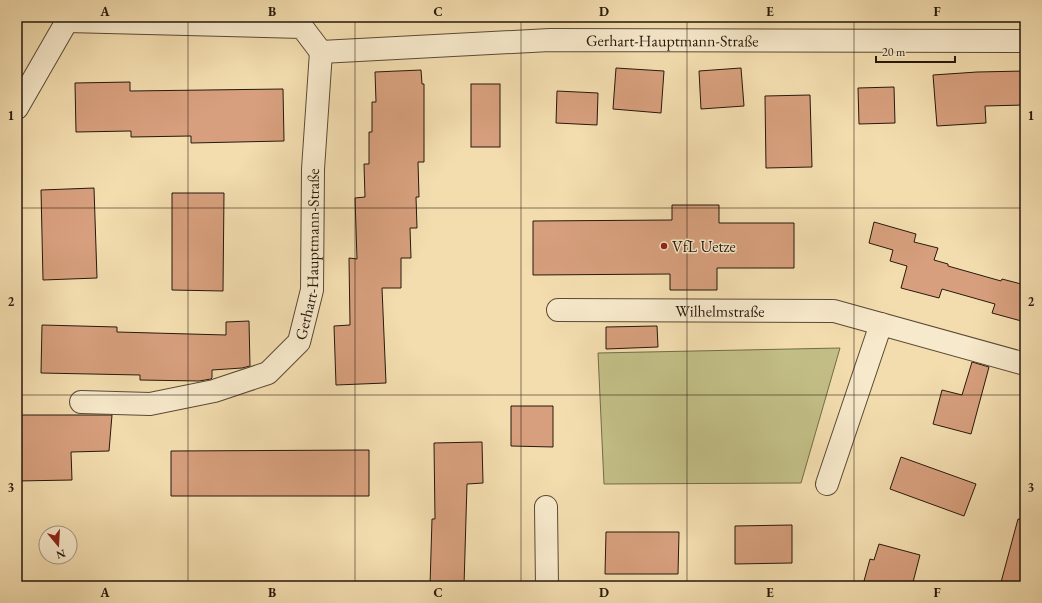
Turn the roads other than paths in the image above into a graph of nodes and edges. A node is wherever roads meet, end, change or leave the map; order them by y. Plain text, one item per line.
1 (65, 19) edge
2 (1025, 41) edge
3 (320, 52) junction
4 (17, 108) edge
5 (558, 310) dead end
6 (881, 324) junction
7 (1025, 364) edge
8 (81, 402) dead end
9 (827, 484) dead end
10 (546, 507) dead end
11 (547, 586) edge

1 - 3 street
1 - 4 street
2 - 3 street, Gerhart-Hauptmann-Straße
3 - 8 street, Gerhart-Hauptmann-Straße
5 - 6 street, Wilhelmstraße
6 - 7 street, Wilhelmstraße
6 - 9 street
10 - 11 street

